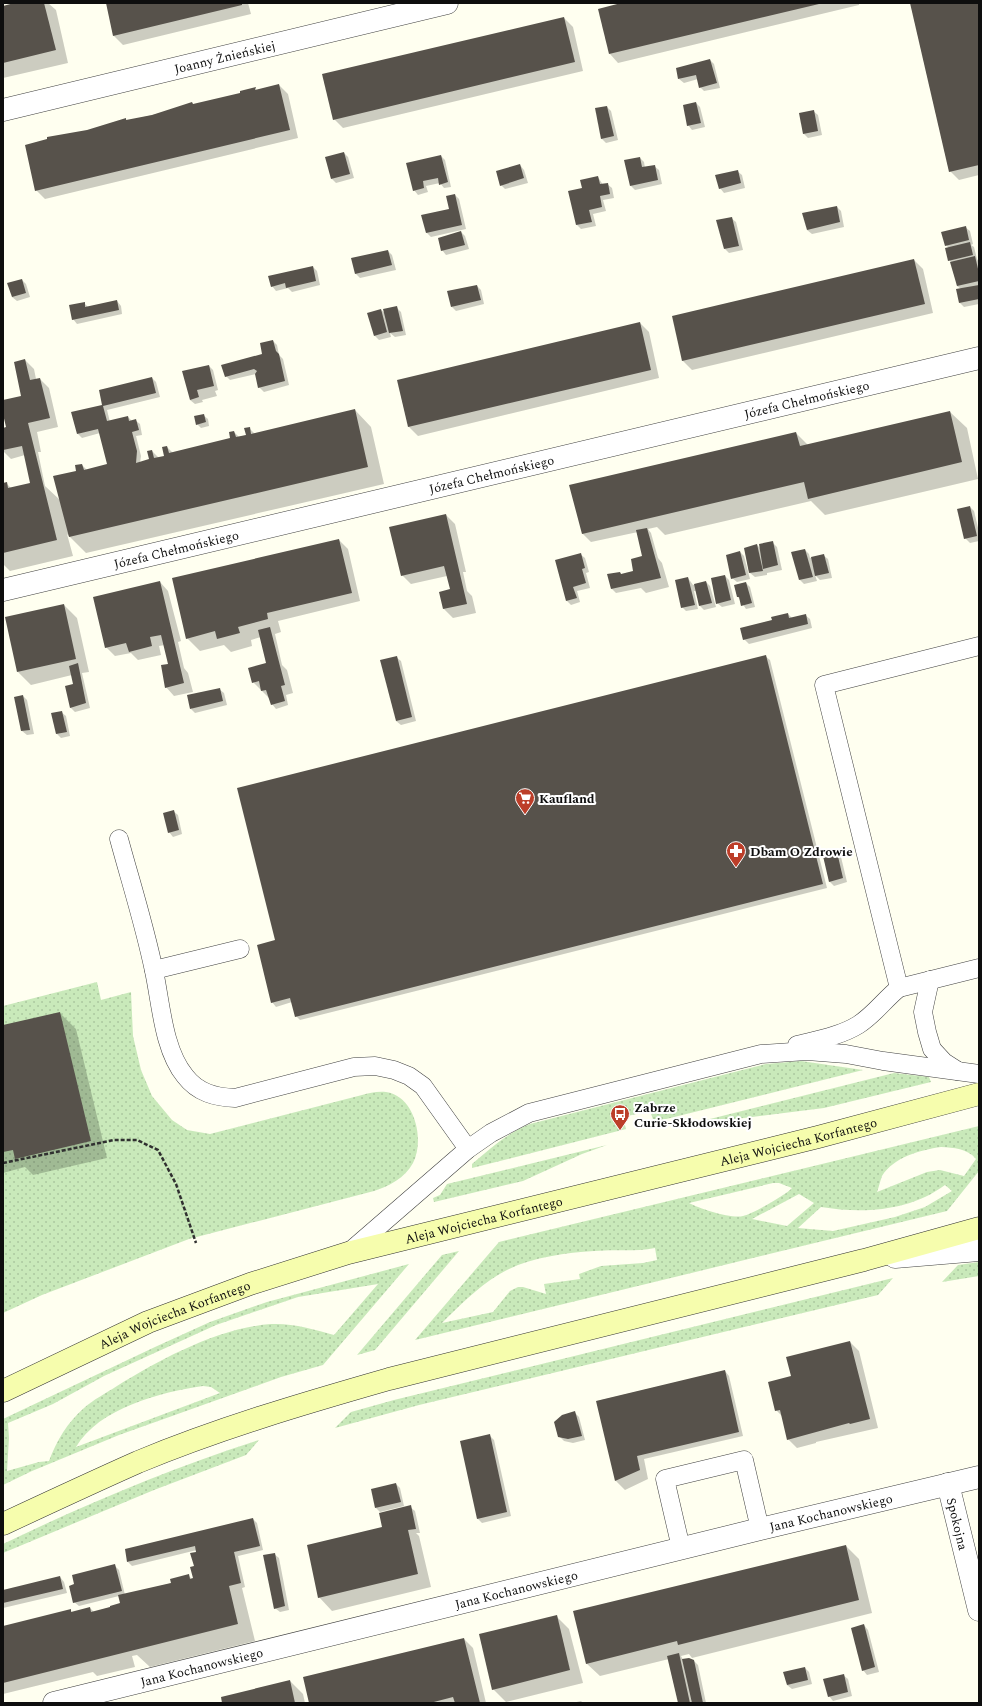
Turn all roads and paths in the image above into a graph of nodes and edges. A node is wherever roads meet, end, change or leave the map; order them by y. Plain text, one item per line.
1 (447, 3) edge
2 (3, 110) edge
3 (979, 358) edge
4 (3, 590) edge
5 (979, 646) edge
6 (119, 838) dead end
7 (240, 949) dead end
8 (979, 968) edge
9 (154, 970) junction
10 (930, 980) junction
11 (899, 988) junction
12 (761, 1054) junction
13 (960, 1072) junction
14 (979, 1074) edge
15 (979, 1094) edge
16 (468, 1149) junction
17 (3, 1163) edge
18 (979, 1228) edge
19 (196, 1243) dead end
20 (979, 1250) edge
21 (348, 1252) junction
22 (864, 1260) junction
23 (3, 1390) edge
24 (979, 1477) edge
25 (948, 1484) junction
26 (3, 1524) edge
27 (760, 1529) junction
28 (681, 1548) junction
29 (979, 1610) edge
30 (54, 1703) edge

1 - 2 street, Joanny Żnieńskiej
3 - 4 street, Józefa Chełmońskiego
5 - 11 lane
6 - 9 lane
7 - 9 lane
8 - 10 lane
9 - 16 lane
10 - 11 lane
10 - 13 lane
11 - 12 lane
12 - 13 lane
12 - 16 lane
13 - 14 lane
15 - 21 main road, Aleja Wojciecha Korfantego
16 - 21 lane
17 - 19 path
18 - 22 main road
20 - 22 street
21 - 23 main road, Aleja Wojciecha Korfantego
22 - 26 main road
24 - 25 street, Jana Kochanowskiego
25 - 27 street, Jana Kochanowskiego
25 - 29 street, Spokojna
27 - 28 street, Jana Kochanowskiego
27 - 28 lane
28 - 30 street, Jana Kochanowskiego

